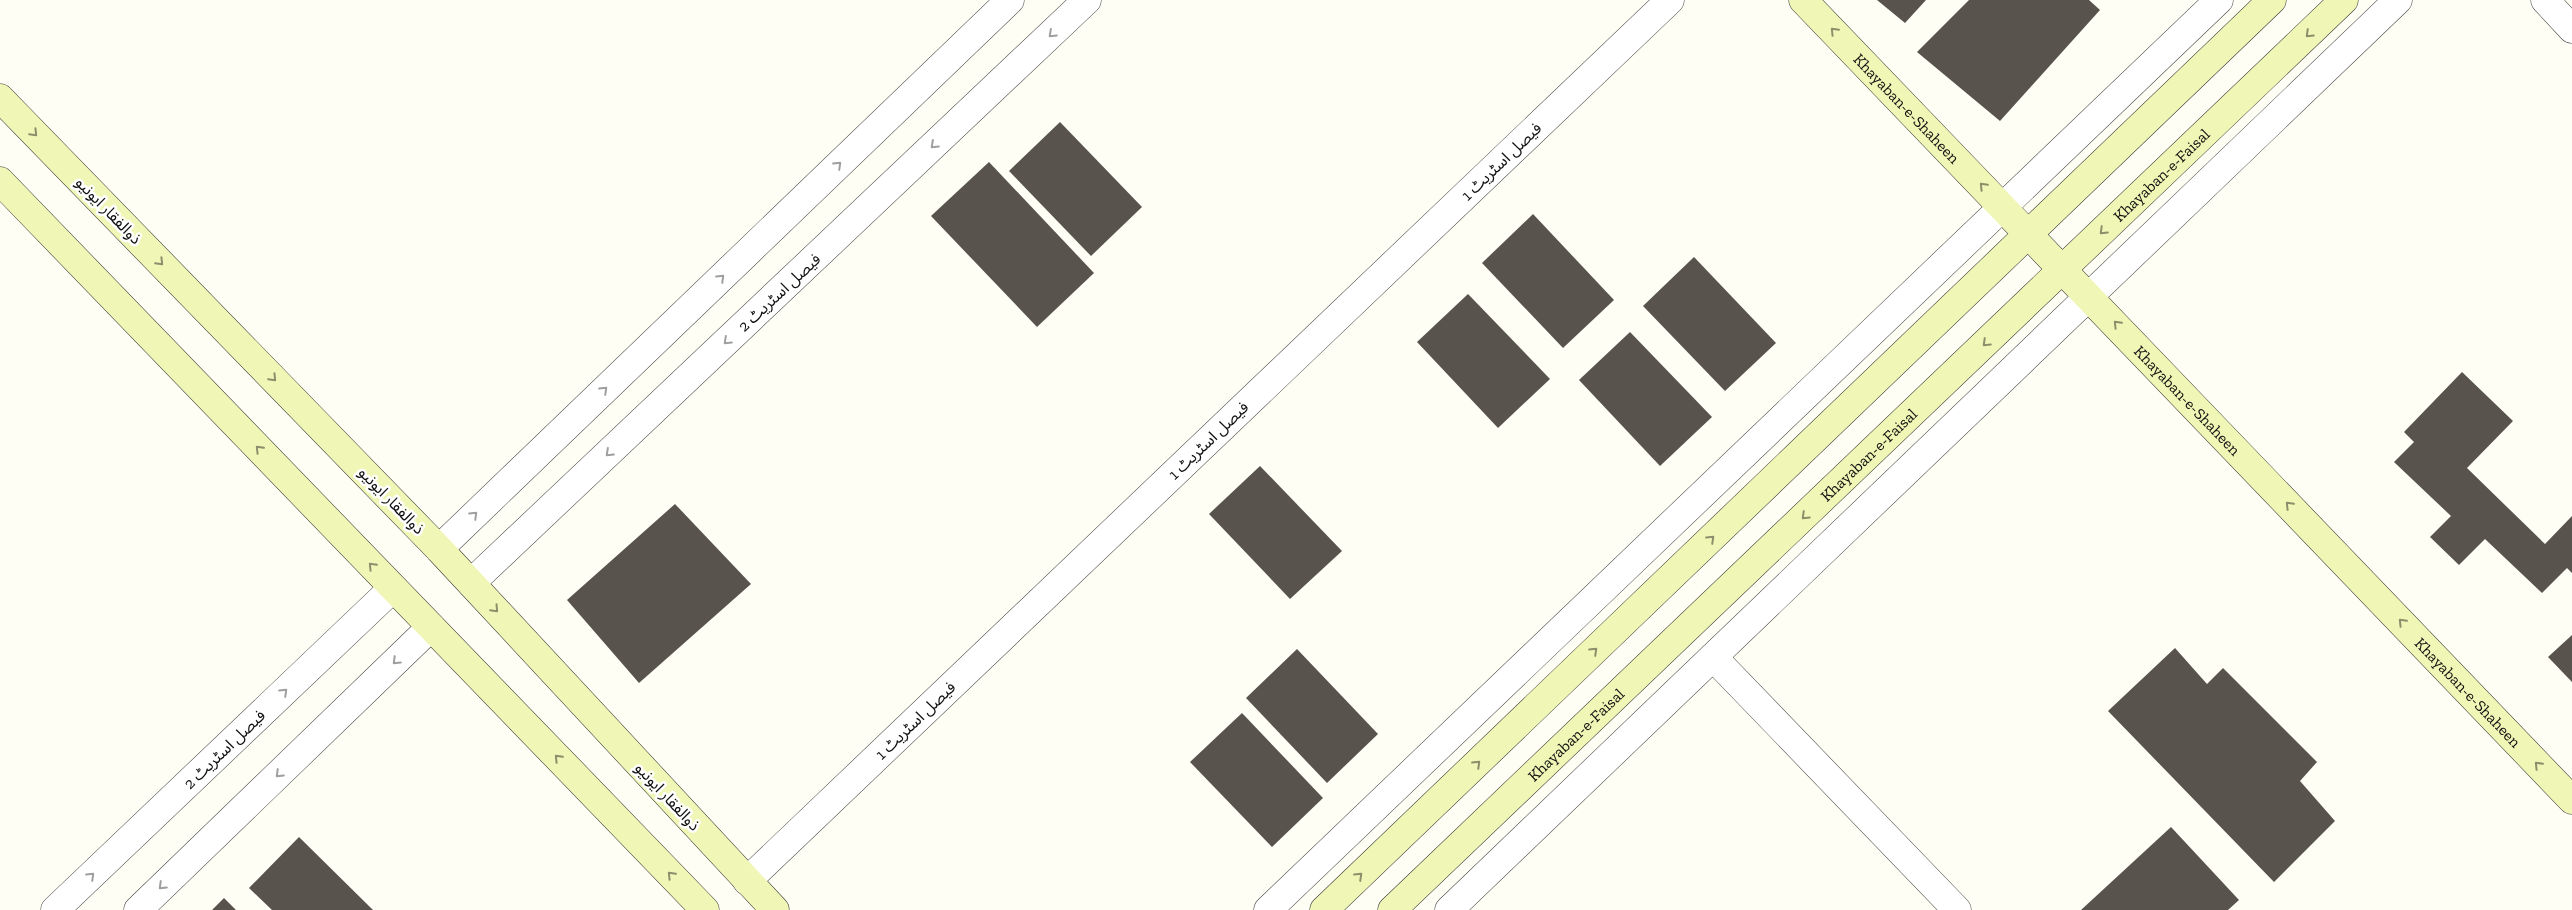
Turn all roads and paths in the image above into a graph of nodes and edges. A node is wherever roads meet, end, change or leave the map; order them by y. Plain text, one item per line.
1 (1010, 0) edge
2 (1087, 0) edge
3 (1670, 0) edge
4 (1803, 0) edge
5 (2219, 0) edge
6 (2272, 0) edge
7 (2344, 0) edge
8 (2398, 0) edge
9 (2545, 0) edge
10 (2572, 29) edge
11 (0, 98) edge
12 (0, 181) edge
13 (2003, 207) junction
14 (2029, 234) junction
15 (2064, 269) junction
16 (2090, 296) junction
17 (439, 548) junction
18 (471, 584) junction
19 (394, 588) junction
20 (431, 627) junction
21 (1713, 657) junction
22 (2572, 800) edge
23 (746, 881) junction
24 (56, 910) edge
25 (138, 910) edge
26 (705, 910) edge
27 (775, 910) edge
28 (1268, 910) edge
29 (1324, 910) edge
30 (1392, 910) edge
31 (1449, 910) edge
32 (1957, 910) edge

17 -> 1 street
2 -> 18 street, فیصل اسٹریٹ 2
3 - 23 street, فیصل اسٹریٹ 1
13 -> 4 main road, Khayaban-e-Shaheen
5 - 13 street
6 - 14 main road
7 -> 15 main road, Khayaban-e-Faisal
8 - 16 street
9 - 10 street
11 -> 17 main road, ذوالفقار ایونیو
19 -> 12 main road
13 - 14 main road, Khayaban-e-Shaheen
13 - 28 street
14 - 15 main road, Khayaban-e-Shaheen
29 -> 14 main road
15 - 16 main road, Khayaban-e-Shaheen
15 -> 30 main road, Khayaban-e-Faisal
16 - 21 street
22 -> 16 main road, Khayaban-e-Shaheen
17 - 18 main road, ذوالفقار ایونیو
18 -> 23 main road, ذوالفقار ایونیو
19 - 20 main road
24 -> 19 street, فیصل اسٹریٹ 2
20 -> 25 street
26 -> 20 main road
21 - 31 street
21 - 32 street
23 - 27 main road, ذوالفقار ایونیو

